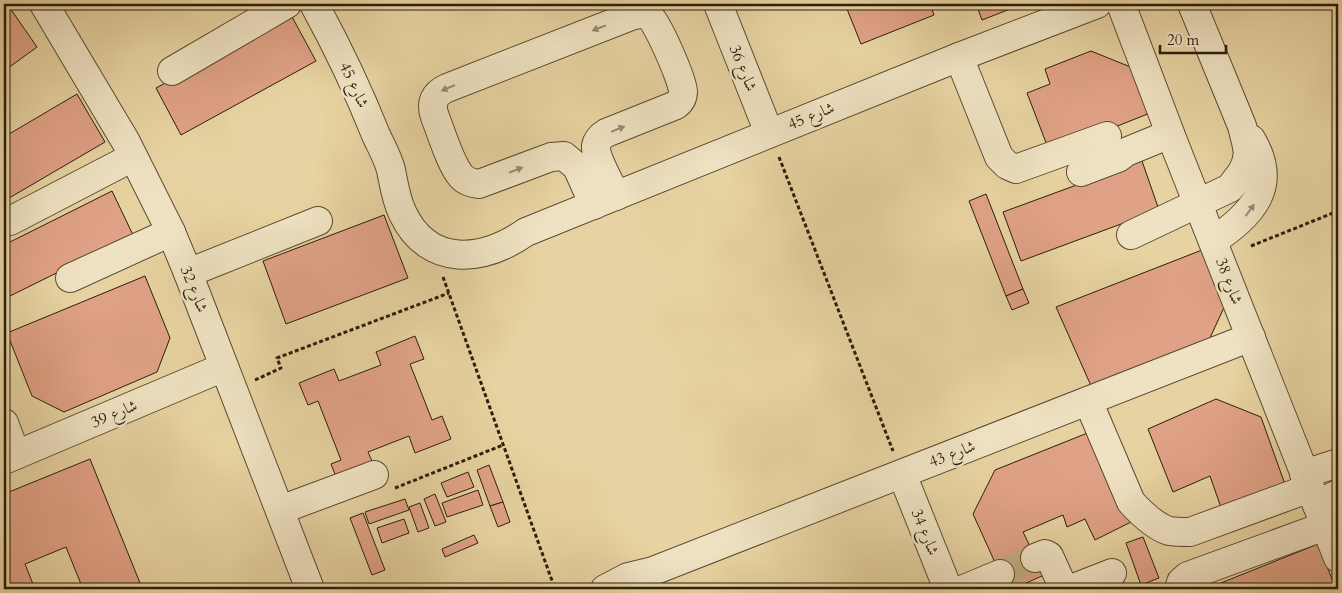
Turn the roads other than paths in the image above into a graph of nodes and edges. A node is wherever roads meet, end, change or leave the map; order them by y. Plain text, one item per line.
1 (44, 4) edge
2 (286, 4) edge
3 (314, 4) edge
4 (718, 4) edge
5 (1097, 4) edge
6 (1121, 4) edge
7 (1192, 4) edge
8 (959, 57) junction
9 (172, 71) dead end
10 (1242, 126) junction
11 (769, 133) junction
12 (1172, 138) junction
13 (596, 147) junction
14 (1113, 147) junction
15 (133, 157) junction
16 (568, 158) junction
17 (390, 168) junction
18 (1081, 172) dead end
19 (605, 200) junction
20 (1199, 209) junction
21 (10, 220) dead end
22 (318, 221) dead end
23 (171, 232) junction
24 (526, 232) junction
25 (1133, 240) dead end
26 (1216, 249) junction
27 (188, 273) junction
28 (70, 278) dead end
29 (1251, 337) junction
30 (229, 378) junction
31 (1088, 401) junction
32 (4, 423) edge
33 (10, 458) edge
34 (1338, 463) edge
35 (902, 474) junction
36 (374, 475) dead end
37 (1319, 497) edge
38 (280, 510) junction
39 (1035, 558) tunnel mouth
40 (1338, 558) edge
41 (653, 571) junction
42 (1112, 573) dead end
43 (1000, 574) tunnel mouth
44 (310, 589) edge
45 (605, 589) edge
46 (628, 589) edge
47 (948, 589) edge
48 (964, 589) edge
49 (1064, 589) edge
50 (1071, 589) edge
51 (1178, 589) edge

1 - 15 street, شارع 32
2 - 9 street
3 - 17 street, شارع 45
4 - 11 street, شارع 36
5 - 8 street, شارع 45
6 - 12 street, شارع 38
7 - 10 street
8 - 11 street, شارع 45
8 - 14 street
10 - 20 street
26 -> 10 street
11 - 19 street, شارع 45
12 - 14 street
12 - 20 street, شارع 38
13 - 16 street
13 -> 16 street
13 - 19 street
14 - 18 street
15 - 21 street
15 - 23 street, شارع 32
16 - 19 street
17 - 24 street, شارع 45
17 - 24 street, شارع 45
19 - 24 street, شارع 45
20 - 25 street
20 - 26 street, شارع 38
22 - 27 street
23 - 27 street, شارع 32
23 - 28 street
26 - 29 street, شارع 38
27 - 30 street, شارع 32
29 - 31 street, شارع 43
29 - 37 street, شارع 38
30 - 33 street, شارع 39
30 - 38 street, شارع 32
31 - 35 street, شارع 43
31 - 37 street
32 - 33 street
34 - 37 street
35 - 41 street, شارع 43
35 - 47 street, شارع 34
36 - 38 street
37 - 40 street, شارع 38
37 - 51 street
38 - 44 street, شارع 32
39 - 49 street
41 - 45 street, شارع 43
41 - 46 street, شارع 43
42 - 50 street
43 - 48 street

